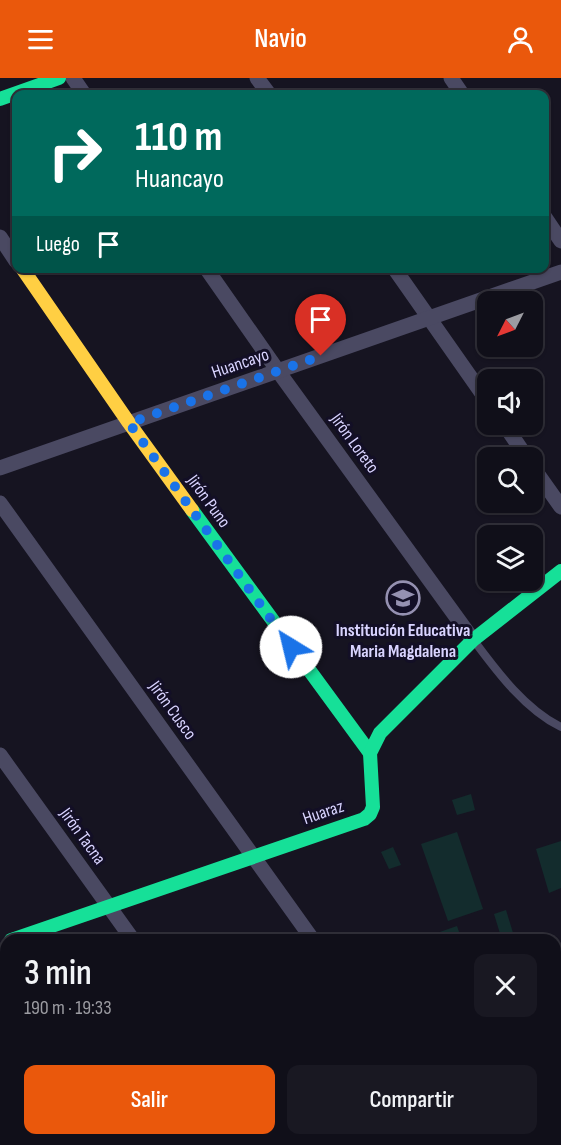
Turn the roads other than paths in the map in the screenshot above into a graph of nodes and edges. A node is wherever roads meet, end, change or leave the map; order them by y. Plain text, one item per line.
1 (59, 78) edge
2 (25, 90) edge
3 (549, 223) edge
4 (0, 237) edge
5 (561, 241) edge
6 (12, 255) edge
7 (561, 272) edge
8 (25, 273) edge
9 (209, 273) edge
10 (398, 273) edge
11 (429, 318) junction
12 (278, 371) junction
13 (477, 386) edge
14 (129, 423) junction
15 (0, 468) edge
16 (543, 482) edge
17 (0, 503) edge
18 (561, 507) edge
19 (561, 571) edge
20 (473, 640) junction
21 (561, 727) edge
22 (370, 753) junction
23 (0, 755) edge
24 (254, 856) junction
25 (110, 908) junction
26 (30, 934) edge
27 (129, 934) edge
28 (309, 934) edge

1 - 2 street
3 - 5 street
4 - 6 street
7 - 11 street, Huancayo
8 - 14 street, Jirón Puno
9 - 12 street, Jirón Loreto
10 - 11 street
11 - 12 street, Huancayo
11 - 13 street
12 - 14 street, Huancayo
12 - 20 street, Jirón Loreto
14 - 15 street, Huancayo
14 - 22 street, Jirón Puno
16 - 18 street
17 - 24 street, Jirón Cusco
19 - 20 street
20 - 21 lane
20 - 22 street
22 - 24 street, Huaraz
23 - 25 street, Jirón Tacna
24 - 25 street, Huaraz
24 - 28 street, Jirón Cusco
25 - 26 street, Huaraz
25 - 27 street, Jirón Tacna

